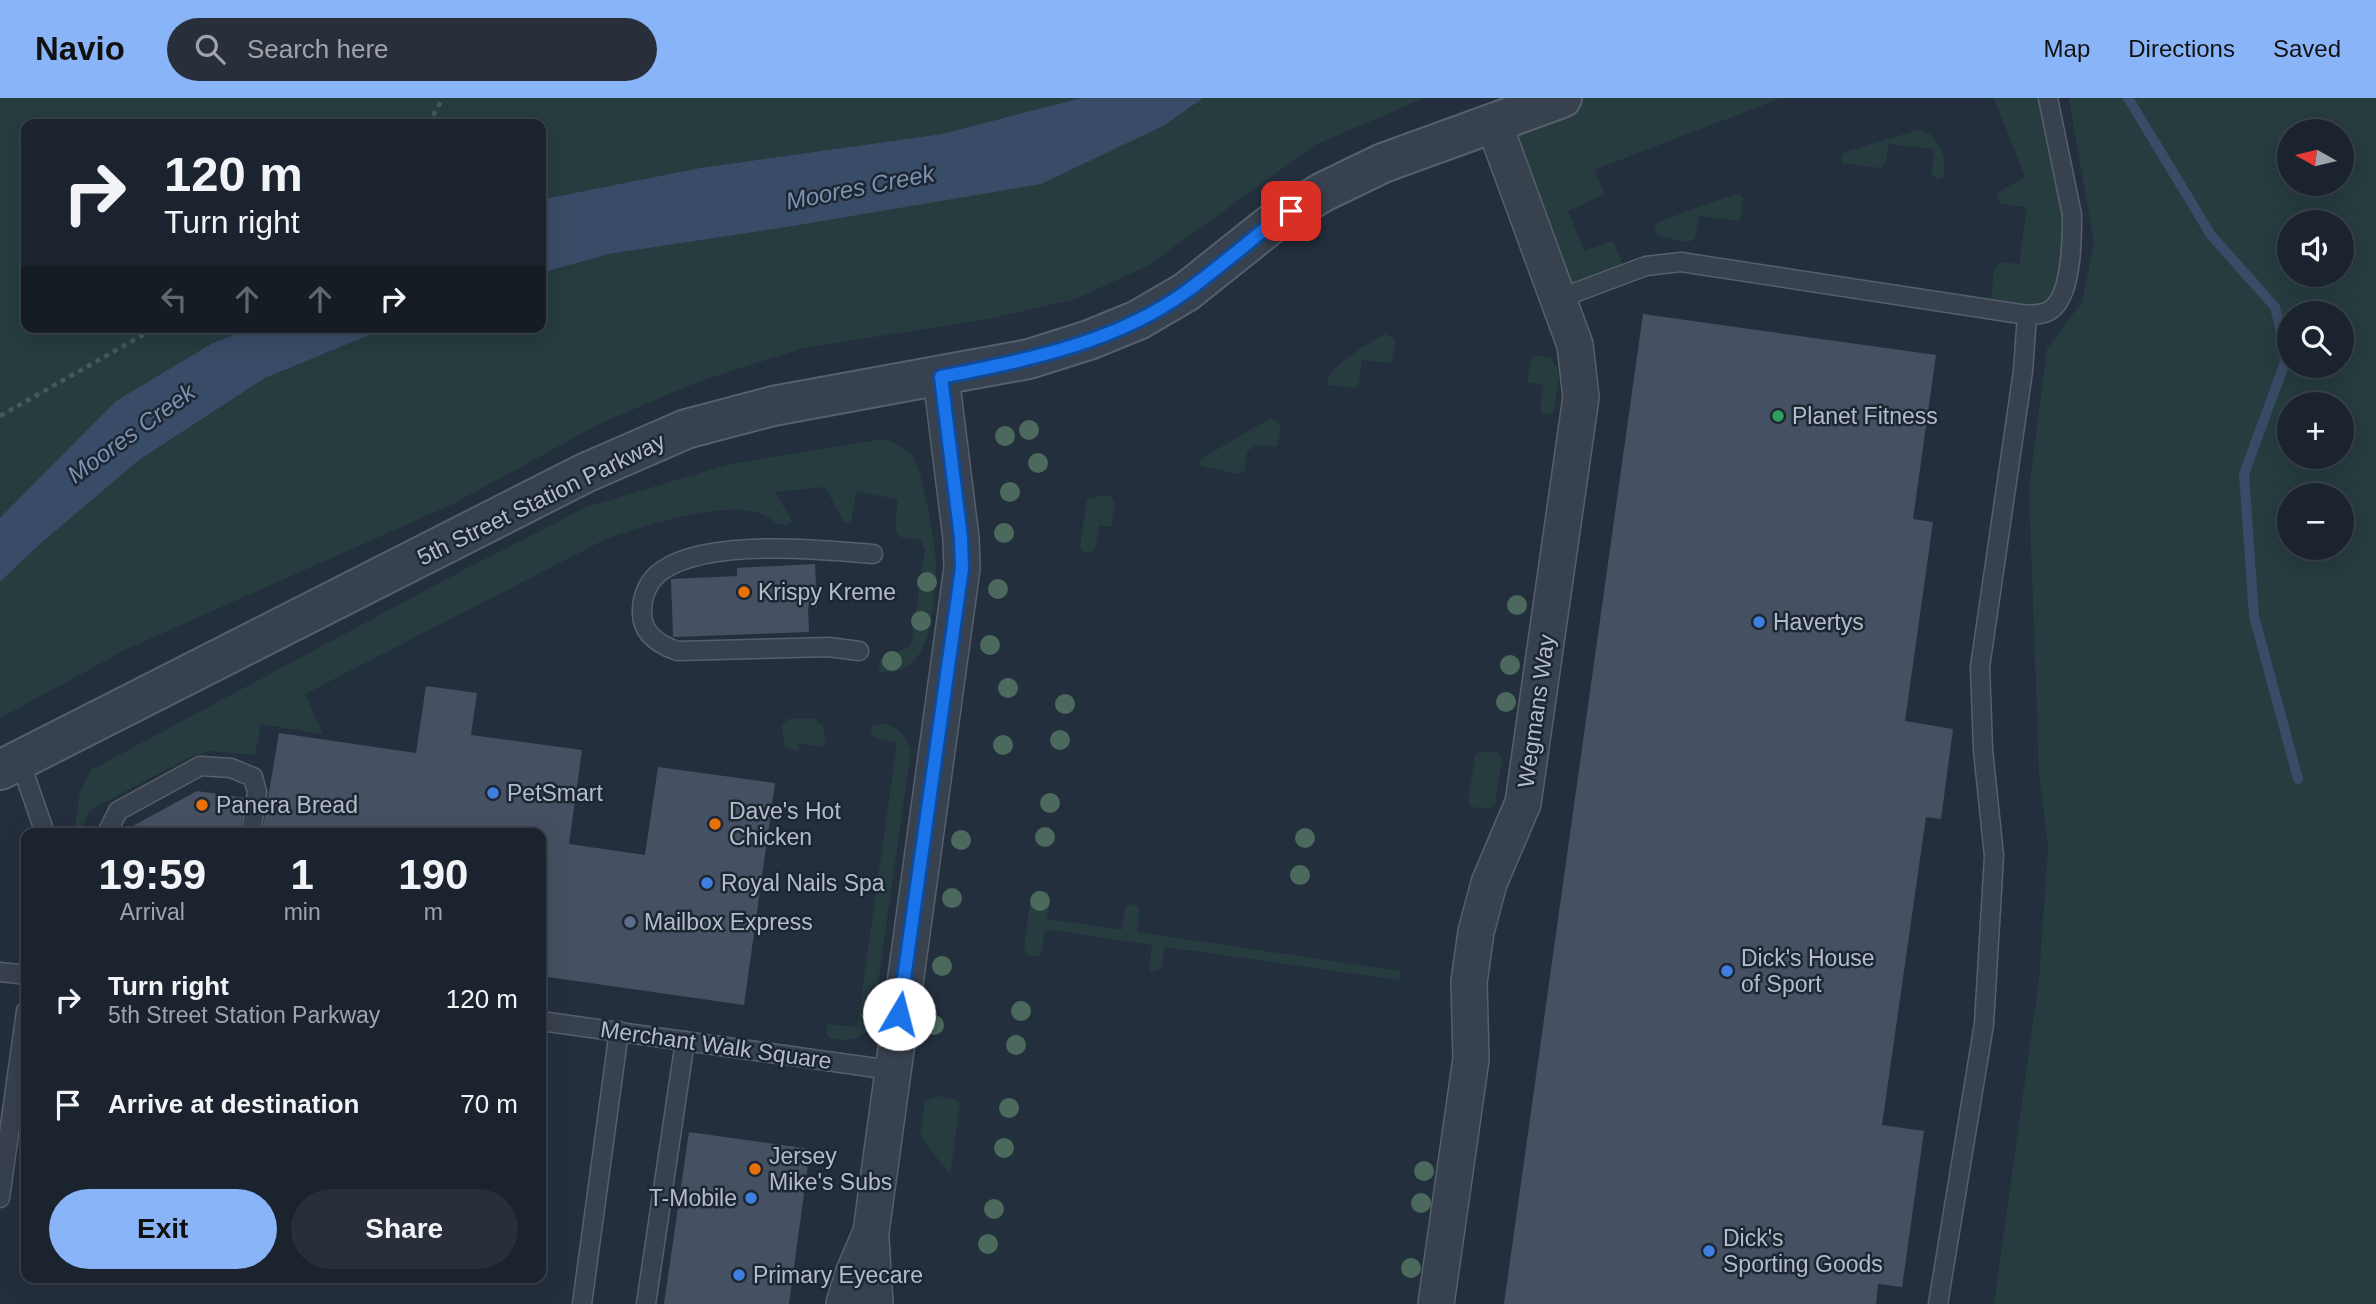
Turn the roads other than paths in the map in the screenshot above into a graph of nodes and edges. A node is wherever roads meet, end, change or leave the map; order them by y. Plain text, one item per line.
1 (1562, 98) edge
2 (2048, 98) edge
3 (1494, 124) junction
4 (1558, 299) junction
5 (2027, 315) junction
6 (941, 377) junction
7 (873, 554) dead end
8 (859, 651) dead end
9 (10, 766) edge
10 (42, 828) edge
11 (110, 828) edge
12 (252, 828) edge
13 (0, 972) edge
14 (21, 974) edge
15 (546, 1022) edge
16 (619, 1031) junction
17 (685, 1041) junction
18 (21, 1047) edge
19 (891, 1070) junction
20 (0, 1198) edge
21 (871, 1232) junction
22 (582, 1304) edge
23 (646, 1304) edge
24 (845, 1304) edge
25 (875, 1304) edge
26 (1436, 1304) edge
27 (1938, 1304) edge

1 - 3 street, 5th Street Station Parkway
2 - 5 lane
3 - 4 street, Wegmans Way
3 - 6 street, 5th Street Station Parkway
4 - 5 lane
4 - 26 street, Wegmans Way
5 - 27 lane
6 - 9 street, 5th Street Station Parkway
6 - 19 street
7 - 8 lane
9 - 10 lane
11 - 12 lane
13 - 14 lane
15 - 16 lane, Merchant Walk Square
16 - 17 lane, Merchant Walk Square
16 - 22 lane
17 - 19 lane, Merchant Walk Square
17 - 23 lane
18 - 20 lane
19 - 21 street
21 - 24 street
21 - 25 street

